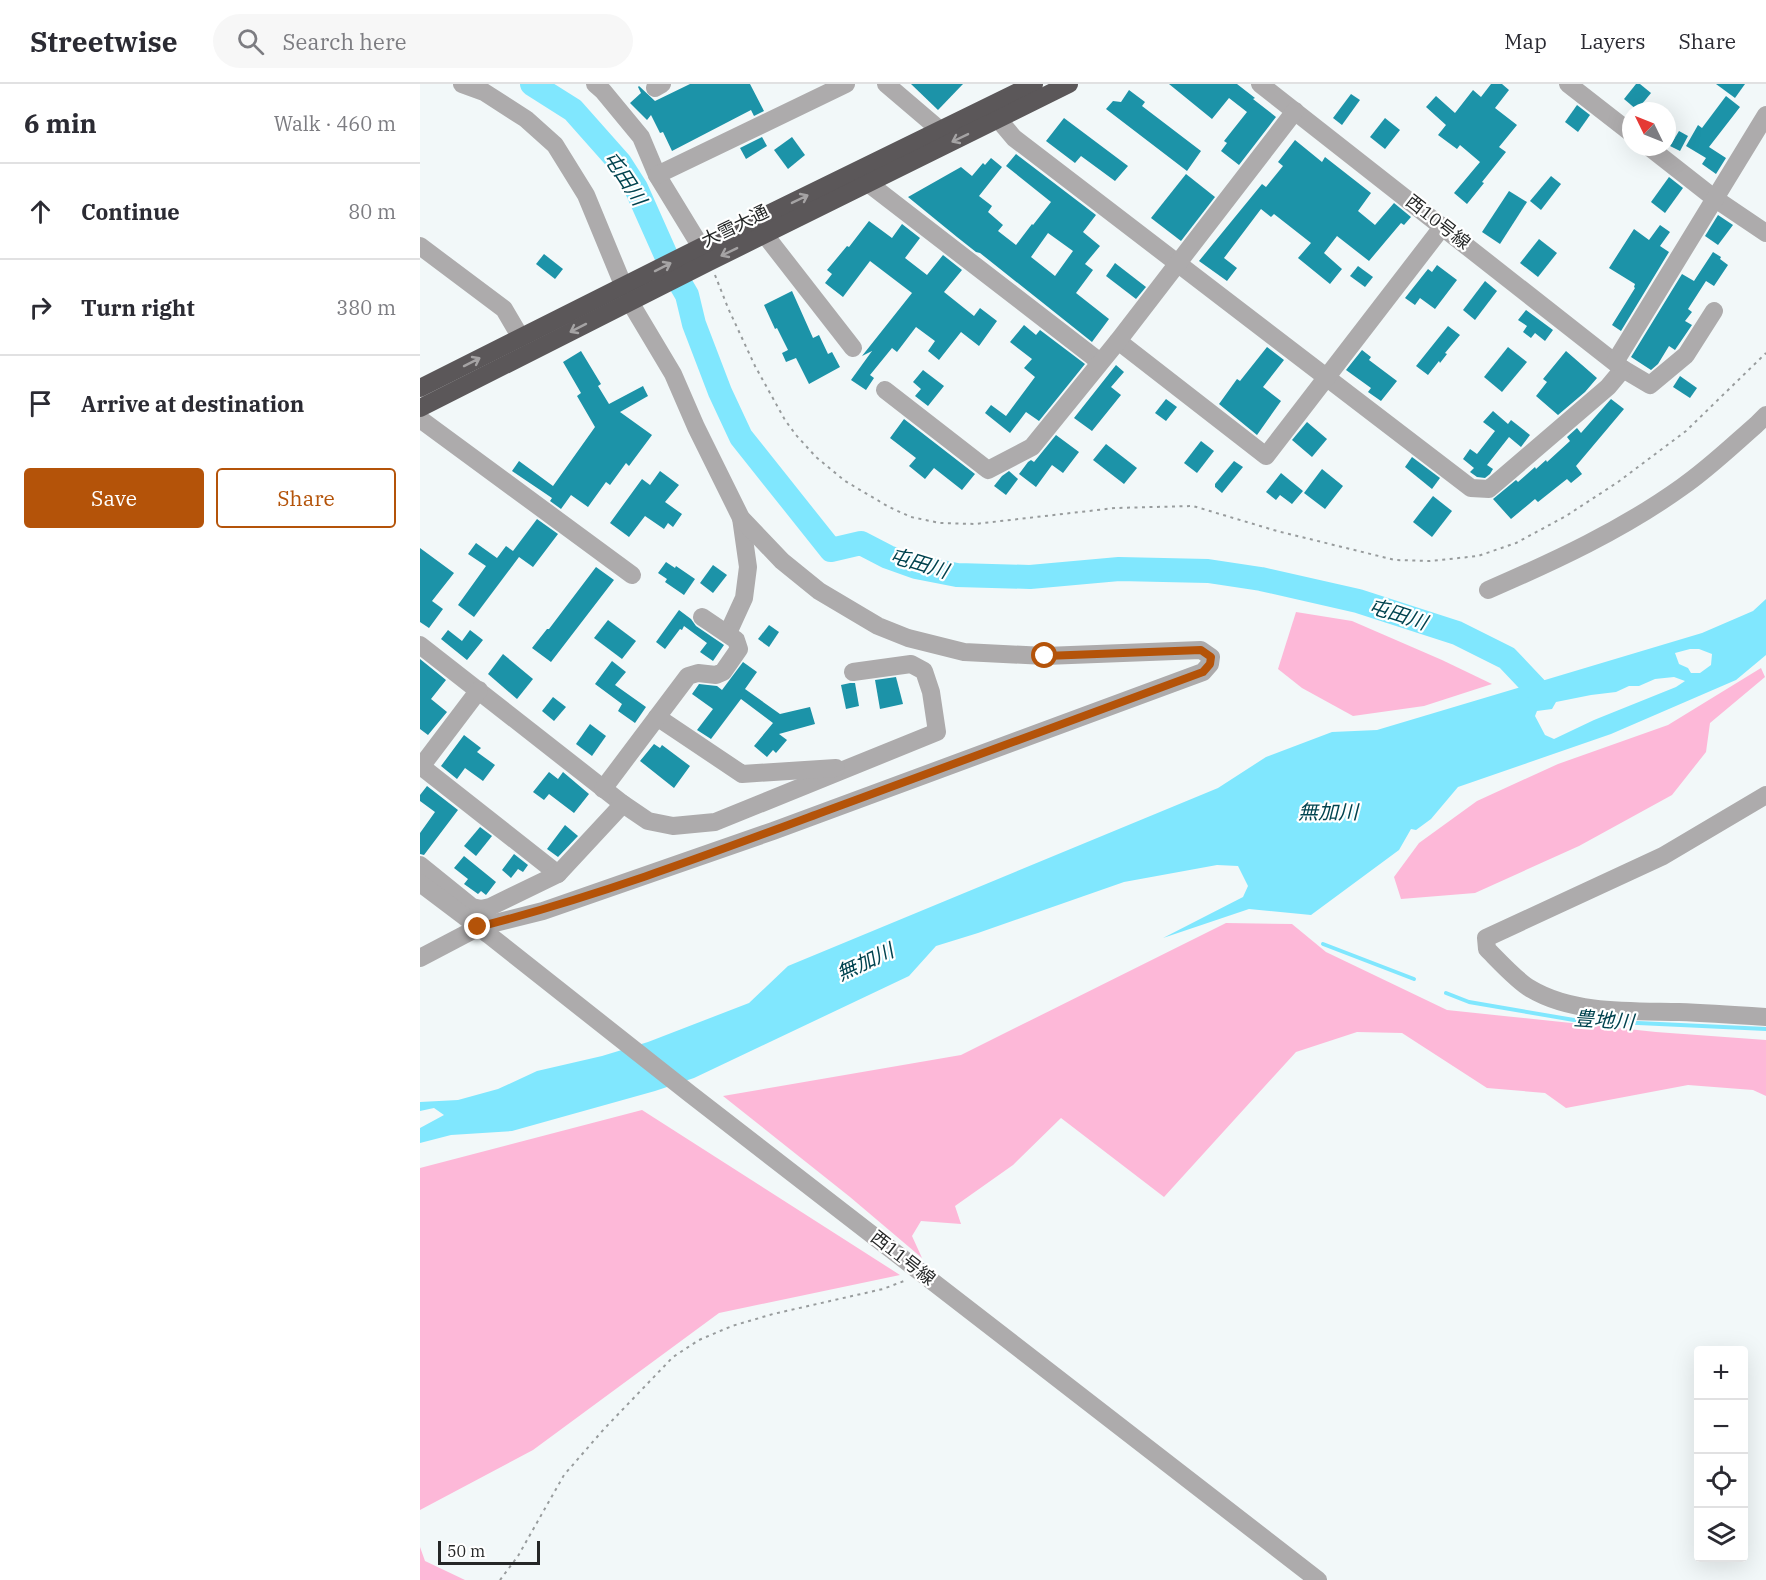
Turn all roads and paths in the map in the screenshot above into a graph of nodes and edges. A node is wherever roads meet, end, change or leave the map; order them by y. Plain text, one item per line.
1 (462, 84) edge
2 (595, 84) edge
3 (846, 84) edge
4 (886, 84) edge
5 (1034, 84) edge
6 (1069, 84) edge
7 (1260, 84) edge
8 (1568, 84) edge
9 (1295, 111) junction
10 (1766, 115) edge
11 (998, 119) junction
12 (1622, 126) edge
13 (940, 130) junction
14 (1660, 156) edge
15 (657, 175) junction
16 (868, 183) junction
17 (1714, 198) junction
18 (1443, 226) junction
19 (1766, 234) edge
20 (765, 235) junction
21 (420, 246) edge
22 (700, 257) junction
23 (1178, 263) junction
24 (633, 291) junction
25 (1714, 311) dead end
26 (520, 338) junction
27 (1118, 341) junction
28 (852, 348) dead end
29 (1766, 353) edge
30 (1100, 362) junction
31 (1619, 365) junction
32 (1327, 378) junction
33 (420, 388) edge
34 (885, 390) dead end
35 (420, 408) edge
36 (1766, 415) edge
37 (420, 419) edge
38 (741, 518) junction
39 (632, 575) dead end
40 (1488, 590) dead end
41 (702, 617) dead end
42 (728, 633) junction
43 (420, 645) edge
44 (853, 672) dead end
45 (479, 690) junction
46 (657, 717) junction
47 (423, 758) edge
48 (851, 767) junction
49 (742, 774) junction
50 (603, 789) junction
51 (1766, 795) edge
52 (623, 804) junction
53 (742, 811) junction
54 (420, 865) edge
55 (558, 874) junction
56 (420, 883) edge
57 (484, 931) junction
58 (420, 958) edge
59 (1766, 1017) edge
60 (924, 1274) junction
61 (500, 1580) edge
62 (1318, 1580) edge

1 - 24 street
2 - 15 street
3 - 15 street
4 - 13 street
5 - 13 highway, 大雪大通
6 - 11 highway, 大雪大通
7 - 9 street, 西10号線
8 - 12 street
9 - 18 street, 西10号線
9 - 23 street
10 - 17 street
11 -> 16 highway, 大雪大通
11 - 23 street
22 -> 13 highway, 大雪大通
14 - 17 street
15 - 22 street
16 - 20 highway, 大雪大通
16 - 30 street
17 - 19 street
17 - 31 street
18 - 31 street, 西10号線
18 - 32 street
20 -> 22 highway, 大雪大通
20 - 28 street
21 - 26 street
22 - 24 highway, 大雪大通
22 - 29 path
23 - 27 street
23 - 32 street
24 - 26 highway, 大雪大通
24 -> 35 highway, 大雪大通
24 - 38 street
25 - 31 street, 西10号線
33 -> 26 highway, 大雪大通
27 - 30 street
27 - 32 street
30 - 34 street
31 - 32 street
36 - 40 street
37 - 39 street
38 - 42 street
38 - 57 street
41 - 42 street
42 - 46 street
43 - 45 street
44 - 48 street
45 - 47 street
45 - 50 street
46 - 49 street
46 - 50 street
47 - 55 street
48 - 49 street
48 - 53 street
49 - 53 street
50 - 52 street
51 - 59 street
52 - 53 street
52 - 55 street
54 - 55 street
56 - 57 street, 西11号線
57 - 58 street
57 - 60 street, 西11号線
60 - 61 path
60 - 62 street, 西11号線

